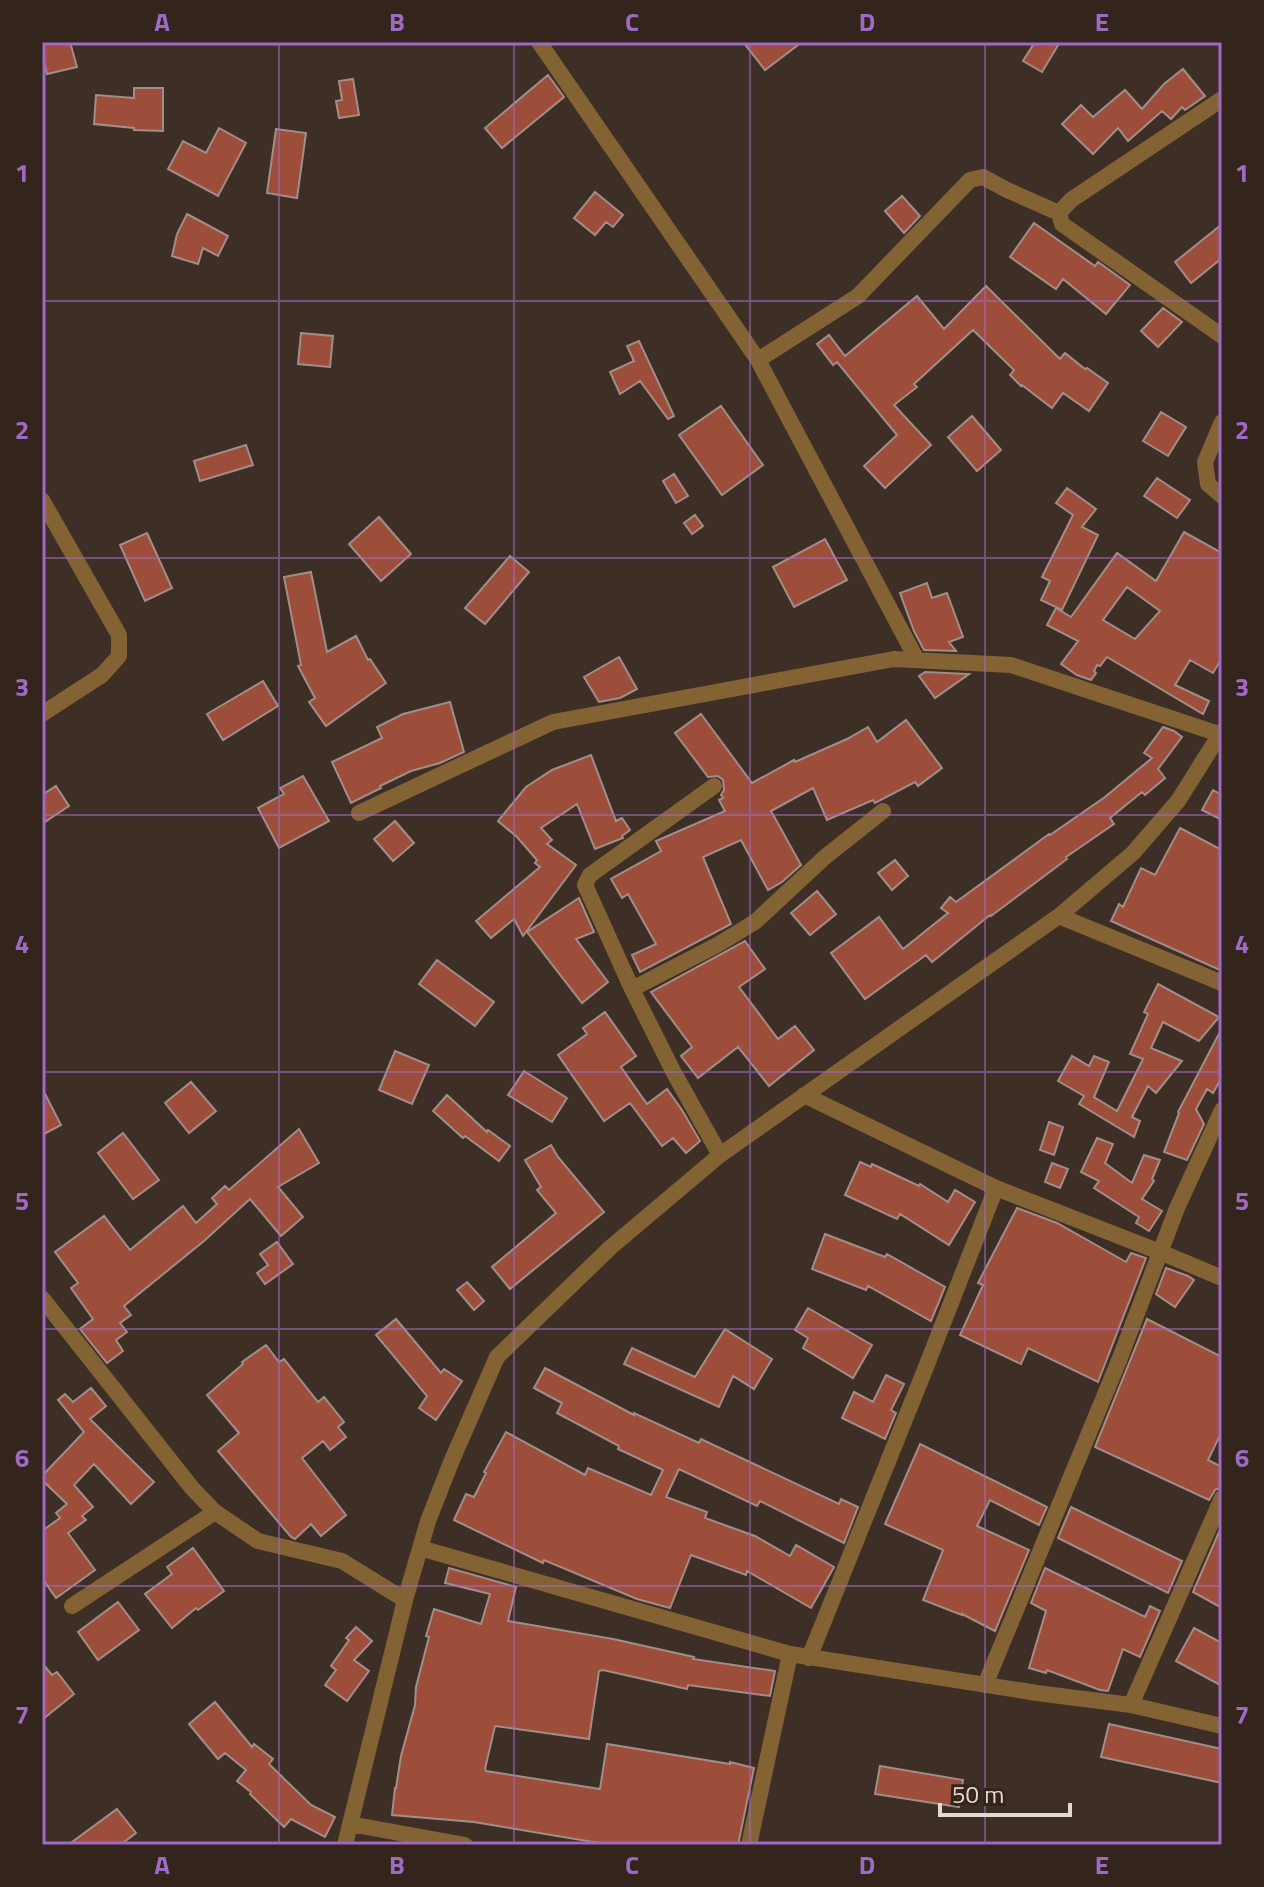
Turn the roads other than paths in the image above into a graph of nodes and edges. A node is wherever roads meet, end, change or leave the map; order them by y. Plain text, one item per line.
1 (539, 42) edge
2 (1222, 99) edge
3 (1059, 213) junction
4 (1222, 336) edge
5 (758, 360) junction
6 (1222, 422) edge
7 (1222, 496) edge
8 (42, 500) edge
9 (917, 660) junction
10 (42, 714) edge
11 (1221, 733) edge
12 (714, 786) dead end
13 (883, 811) dead end
14 (359, 813) dead end
15 (1059, 916) junction
16 (1222, 983) edge
17 (632, 989) junction
18 (804, 1095) junction
19 (1222, 1110) edge
20 (720, 1155) junction
21 (996, 1188) junction
22 (1160, 1252) junction
23 (1222, 1278) edge
24 (42, 1298) edge
25 (1222, 1498) edge
26 (215, 1512) junction
27 (420, 1548) junction
28 (405, 1600) junction
29 (72, 1606) dead end
30 (790, 1654) junction
31 (809, 1658) junction
32 (985, 1685) junction
33 (1131, 1705) junction
34 (1222, 1726) edge
35 (350, 1824) junction
36 (345, 1845) edge
37 (465, 1845) edge
38 (749, 1845) edge

1 - 5 street
2 - 3 street
3 - 4 street
3 - 5 street
5 - 9 street
6 - 7 street
8 - 10 street
9 - 11 street
9 - 14 street
11 - 15 street
12 - 17 street
13 - 17 street
15 - 16 street
15 - 18 street
17 - 20 street
18 - 20 street
18 - 21 street
19 - 22 street
20 - 27 street
21 - 22 street
21 - 31 street
22 - 23 street
22 - 32 street
24 - 26 street
25 - 33 street
26 - 28 street
26 - 29 street
27 - 28 street
27 - 30 street
28 - 35 street
30 - 31 street
30 - 38 street
31 - 32 street
32 - 33 street
33 - 34 street
35 - 36 street
35 - 37 street

